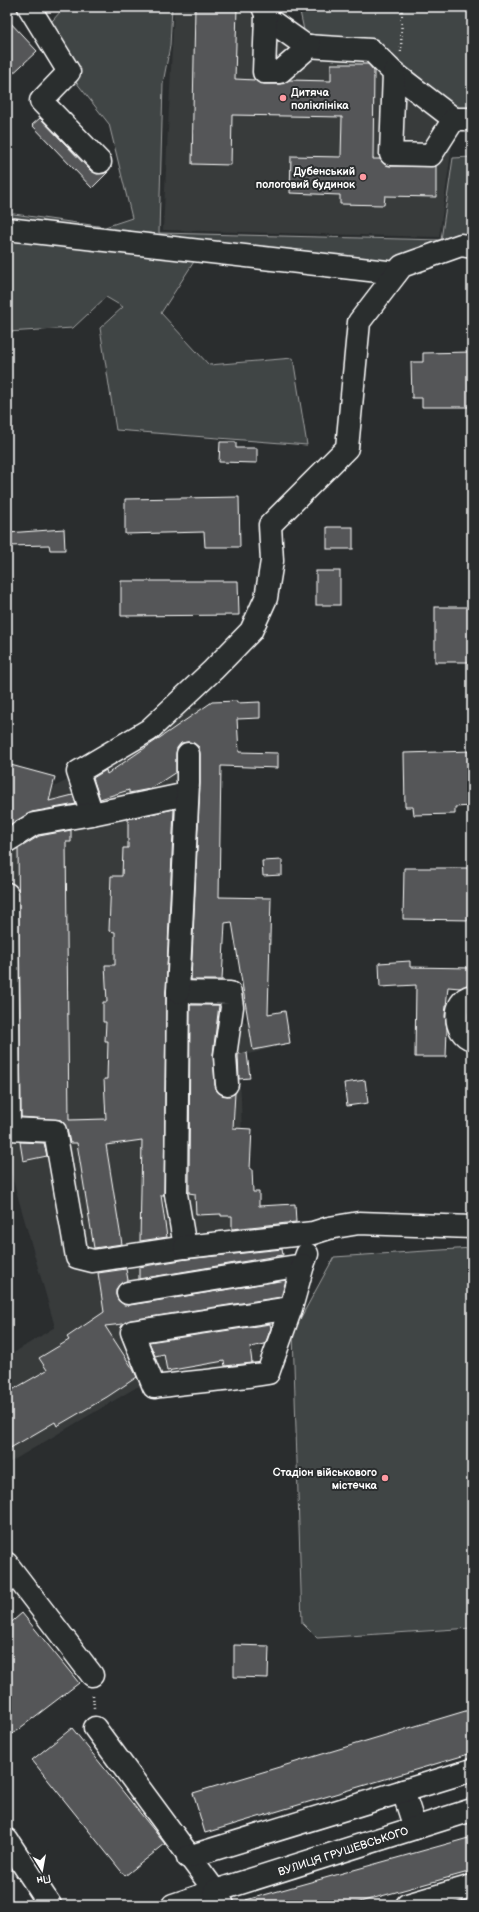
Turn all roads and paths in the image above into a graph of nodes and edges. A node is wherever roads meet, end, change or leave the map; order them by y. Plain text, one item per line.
1 (402, 7) edge
2 (36, 8) edge
3 (264, 12) edge
4 (310, 46) junction
5 (397, 76) junction
6 (463, 119) edge
7 (100, 162) dead end
8 (7, 229) edge
9 (472, 247) edge
10 (396, 273) junction
11 (188, 754) dead end
12 (187, 794) junction
13 (92, 814) junction
14 (7, 841) edge
15 (7, 894) edge
16 (178, 992) junction
17 (472, 996) edge
18 (472, 1039) edge
19 (227, 1084) dead end
20 (472, 1227) edge
21 (313, 1233) junction
22 (185, 1247) junction
23 (303, 1265) junction
24 (128, 1293) dead end
25 (291, 1308) junction
26 (7, 1564) edge
27 (92, 1675) joint
28 (95, 1728) joint
29 (472, 1770) edge
30 (403, 1791) junction
31 (472, 1810) edge
32 (415, 1828) junction
33 (7, 1840) edge
34 (188, 1857) junction
35 (472, 1886) edge
36 (219, 1898) edge
37 (50, 1905) edge
38 (173, 1905) edge
39 (407, 1905) edge

1 - 5 path
2 - 7 street
3 - 4 street
3 - 4 street
4 - 5 street
5 - 6 street
5 - 6 street
8 - 10 street
9 - 10 street
10 - 13 street
11 - 12 street
12 - 13 street
12 - 16 street
13 - 14 street
15 - 22 street
16 - 19 street
16 - 22 street
17 - 18 street
20 - 21 street
21 - 22 street
21 - 23 street
23 - 24 street
23 - 25 street
25 - 25 street
26 - 27 street
27 - 28 path
28 - 34 street
29 - 30 street
30 - 32 street
30 - 34 street
31 - 32 street, ВУЛИЦЯ ГРУШЕВСЬКОГО
32 - 36 street, ВУЛИЦЯ ГРУШЕВСЬКОГО
33 - 37 street
34 - 36 street
35 - 39 street
36 - 38 street, ВУЛИЦЯ ГРУШЕВСЬКОГО

